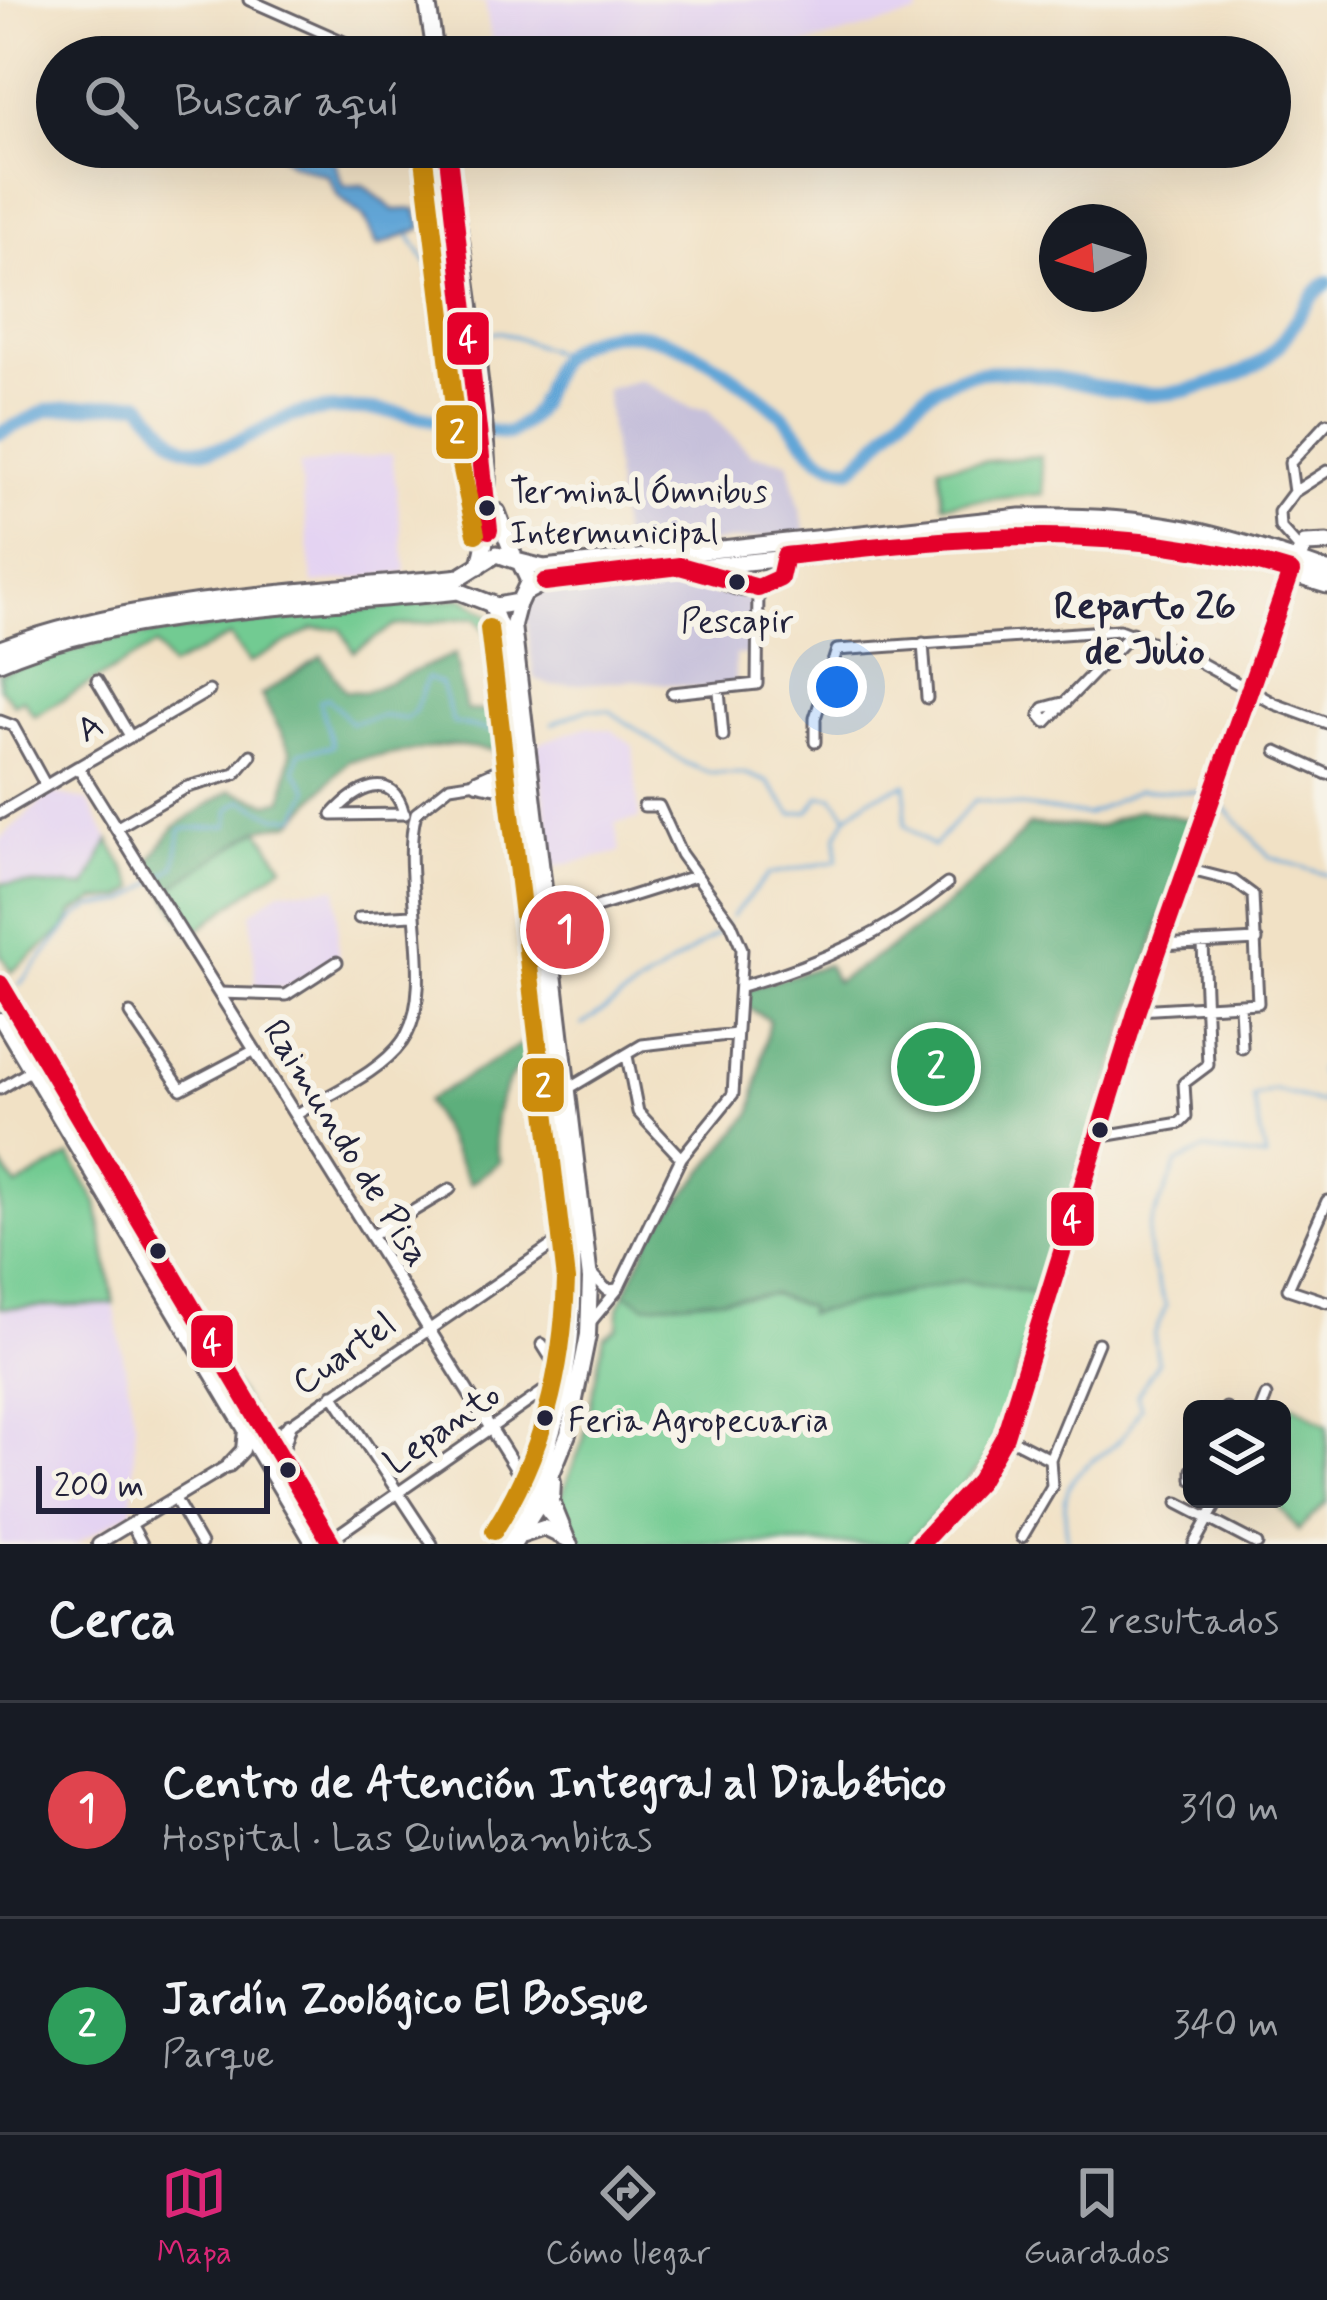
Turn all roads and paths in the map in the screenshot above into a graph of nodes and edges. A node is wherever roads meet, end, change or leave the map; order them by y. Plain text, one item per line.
1 (249, 0) edge
2 (427, 0) edge
3 (330, 36) edge
4 (433, 36) edge
5 (450, 168) edge
6 (1327, 423) edge
7 (485, 462) junction
8 (1327, 471) edge
9 (1294, 492) junction
10 (1280, 526) junction
11 (1327, 543) edge
12 (784, 549) junction
13 (1264, 549) junction
14 (517, 560) junction
15 (1295, 560) junction
16 (619, 566) junction
17 (689, 566) junction
18 (478, 567) junction
19 (1327, 571) edge
20 (1327, 585) edge
21 (758, 588) junction
22 (523, 596) junction
23 (485, 600) junction
24 (1133, 633) junction
25 (923, 643) junction
26 (0, 649) edge
27 (0, 662) edge
28 (98, 680) dead end
29 (209, 691) dead end
30 (1249, 691) junction
31 (718, 692) junction
32 (672, 693) dead end
33 (927, 698) dead end
34 (1066, 702) dead end
35 (0, 721) edge
36 (1327, 722) edge
37 (514, 732) junction
38 (130, 736) junction
39 (723, 736) dead end
40 (815, 742) dead end
41 (1277, 751) dead end
42 (251, 755) dead end
43 (78, 767) junction
44 (1327, 774) edge
45 (526, 775) junction
46 (477, 782) junction
47 (46, 786) junction
48 (524, 806) junction
49 (644, 806) dead end
50 (0, 813) edge
51 (410, 813) junction
52 (116, 828) junction
53 (1187, 869) junction
54 (695, 876) junction
55 (947, 884) dead end
56 (412, 915) junction
57 (359, 918) dead end
58 (549, 922) junction
59 (1257, 940) junction
60 (1203, 944) junction
61 (1160, 945) junction
62 (337, 962) dead end
63 (0, 984) edge
64 (742, 986) junction
65 (219, 993) junction
66 (1240, 1005) junction
67 (1206, 1008) junction
68 (1137, 1010) junction
69 (130, 1014) dead end
70 (0, 1018) edge
71 (736, 1034) junction
72 (1242, 1048) dead end
73 (255, 1050) junction
74 (627, 1056) junction
75 (45, 1062) junction
76 (31, 1071) junction
77 (56, 1079) junction
78 (0, 1089) edge
79 (42, 1089) junction
80 (568, 1089) junction
81 (296, 1115) junction
82 (1096, 1137) junction
83 (681, 1158) junction
84 (450, 1189) dead end
85 (1327, 1201) edge
86 (572, 1231) junction
87 (371, 1236) junction
88 (557, 1244) junction
89 (580, 1250) junction
90 (590, 1271) junction
91 (618, 1289) junction
92 (1327, 1302) edge
93 (589, 1324) junction
94 (429, 1329) junction
95 (1098, 1343) dead end
96 (542, 1344) dead end
97 (333, 1394) junction
98 (1266, 1396) dead end
99 (1264, 1400) edge
100 (263, 1425) junction
101 (289, 1426) junction
102 (245, 1428) junction
103 (491, 1429) junction
104 (1005, 1436) junction
105 (271, 1438) junction
106 (256, 1448) junction
107 (282, 1459) junction
108 (1050, 1459) junction
109 (229, 1465) junction
110 (267, 1467) junction
111 (554, 1474) junction
112 (398, 1494) junction
113 (536, 1498) junction
114 (175, 1499) junction
115 (1178, 1503) dead end
116 (1215, 1508) edge
117 (1209, 1521) junction
118 (131, 1524) junction
119 (1022, 1537) dead end
120 (516, 1541) edge
121 (570, 1541) edge
122 (329, 1543) edge
123 (98, 1544) edge
124 (142, 1544) edge
125 (201, 1544) edge
126 (314, 1544) edge
127 (432, 1544) edge
128 (500, 1544) edge
129 (920, 1544) edge
130 (1194, 1544) edge
131 (1257, 1544) edge

1 - 3 street
2 - 4 highway
5 - 7 highway
6 - 9 street
7 - 14 highway
7 - 18 highway
8 - 9 street
9 - 10 street
10 - 13 street
10 - 15 street
11 - 15 highway
12 - 13 highway
12 - 15 highway
12 - 16 highway
12 - 17 highway
12 - 21 highway
13 - 15 highway
14 - 16 highway
14 - 18 highway
14 - 22 highway
15 - 19 highway
15 - 20 highway
15 - 30 street
16 - 17 highway
16 - 22 highway
17 - 21 highway
18 - 23 highway
18 - 26 highway
21 - 31 street
22 - 23 highway
22 - 45 main road
23 - 27 highway
23 - 37 main road
24 - 25 street
24 - 30 street
24 - 34 street
25 - 33 street
25 - 40 street
28 - 38 street
29 - 38 street, A
30 - 36 street
30 - 53 street
31 - 32 street
31 - 39 street
35 - 47 street
37 - 45 main road
37 - 46 main road
38 - 43 street, A
41 - 44 street
42 - 52 street
43 - 47 street, A
43 - 52 street, Raimundo de Pisa
45 - 46 street
45 - 48 main road
45 - 58 main road
46 - 48 main road
46 - 51 street
47 - 50 street, A
48 - 86 main road
49 - 54 street
51 - 51 street
51 - 56 street
52 - 65 street, Raimundo de Pisa
53 - 59 street
53 - 61 street
54 - 58 street
54 - 64 street
55 - 64 street
56 - 57 street
56 - 81 street
58 - 80 main road
59 - 60 street
59 - 66 street
60 - 61 street
60 - 67 street
61 - 68 street
62 - 65 street
63 - 75 main road
64 - 71 street
65 - 73 street, Raimundo de Pisa
66 - 67 street
66 - 72 street
67 - 68 street
67 - 82 street
68 - 82 street
69 - 73 street
70 - 76 main road
71 - 74 street
71 - 83 street
73 - 81 street, Raimundo de Pisa
74 - 80 street
74 - 83 street
75 - 76 street
75 - 77 main road
76 - 78 street
76 - 79 main road
77 - 79 main road
77 - 100 main road
79 - 102 main road
80 - 89 main road
81 - 87 street, Raimundo de Pisa
82 - 104 street
83 - 91 street
84 - 87 street
85 - 92 street
86 - 88 street, Cuartel
86 - 89 main road
87 - 94 street, Raimundo de Pisa
88 - 89 street
88 - 94 street, Cuartel
89 - 90 main road
89 - 113 main road
90 - 91 street
90 - 93 main road
91 - 93 street
93 - 111 main road
94 - 97 street, Cuartel
94 - 103 street, Raimundo de Pisa
95 - 108 street
96 - 103 street, Lepanto
97 - 101 street, Cuartel
97 - 112 street
98 - 99 street
100 - 101 main road
100 - 105 main road
101 - 105 street, Cuartel
101 - 107 main road
102 - 106 main road
102 - 109 main road
103 - 112 street, Lepanto
103 - 113 street, Raimundo de Pisa
104 - 108 street
104 - 129 street
105 - 106 street, Cuartel
105 - 107 main road
106 - 109 street, Cuartel
106 - 110 main road
107 - 122 main road
108 - 119 street
109 - 110 main road
109 - 114 street, Cuartel
110 - 126 main road
111 - 113 main road
111 - 121 main road
112 - 122 street, Lepanto
112 - 127 street
113 - 120 main road
113 - 121 street, Raimundo de Pisa
113 - 128 main road
114 - 118 street, Cuartel
114 - 125 street
115 - 117 street
116 - 117 street
117 - 130 street
117 - 131 street
118 - 123 street, Cuartel
118 - 124 street
120 - 121 main road

